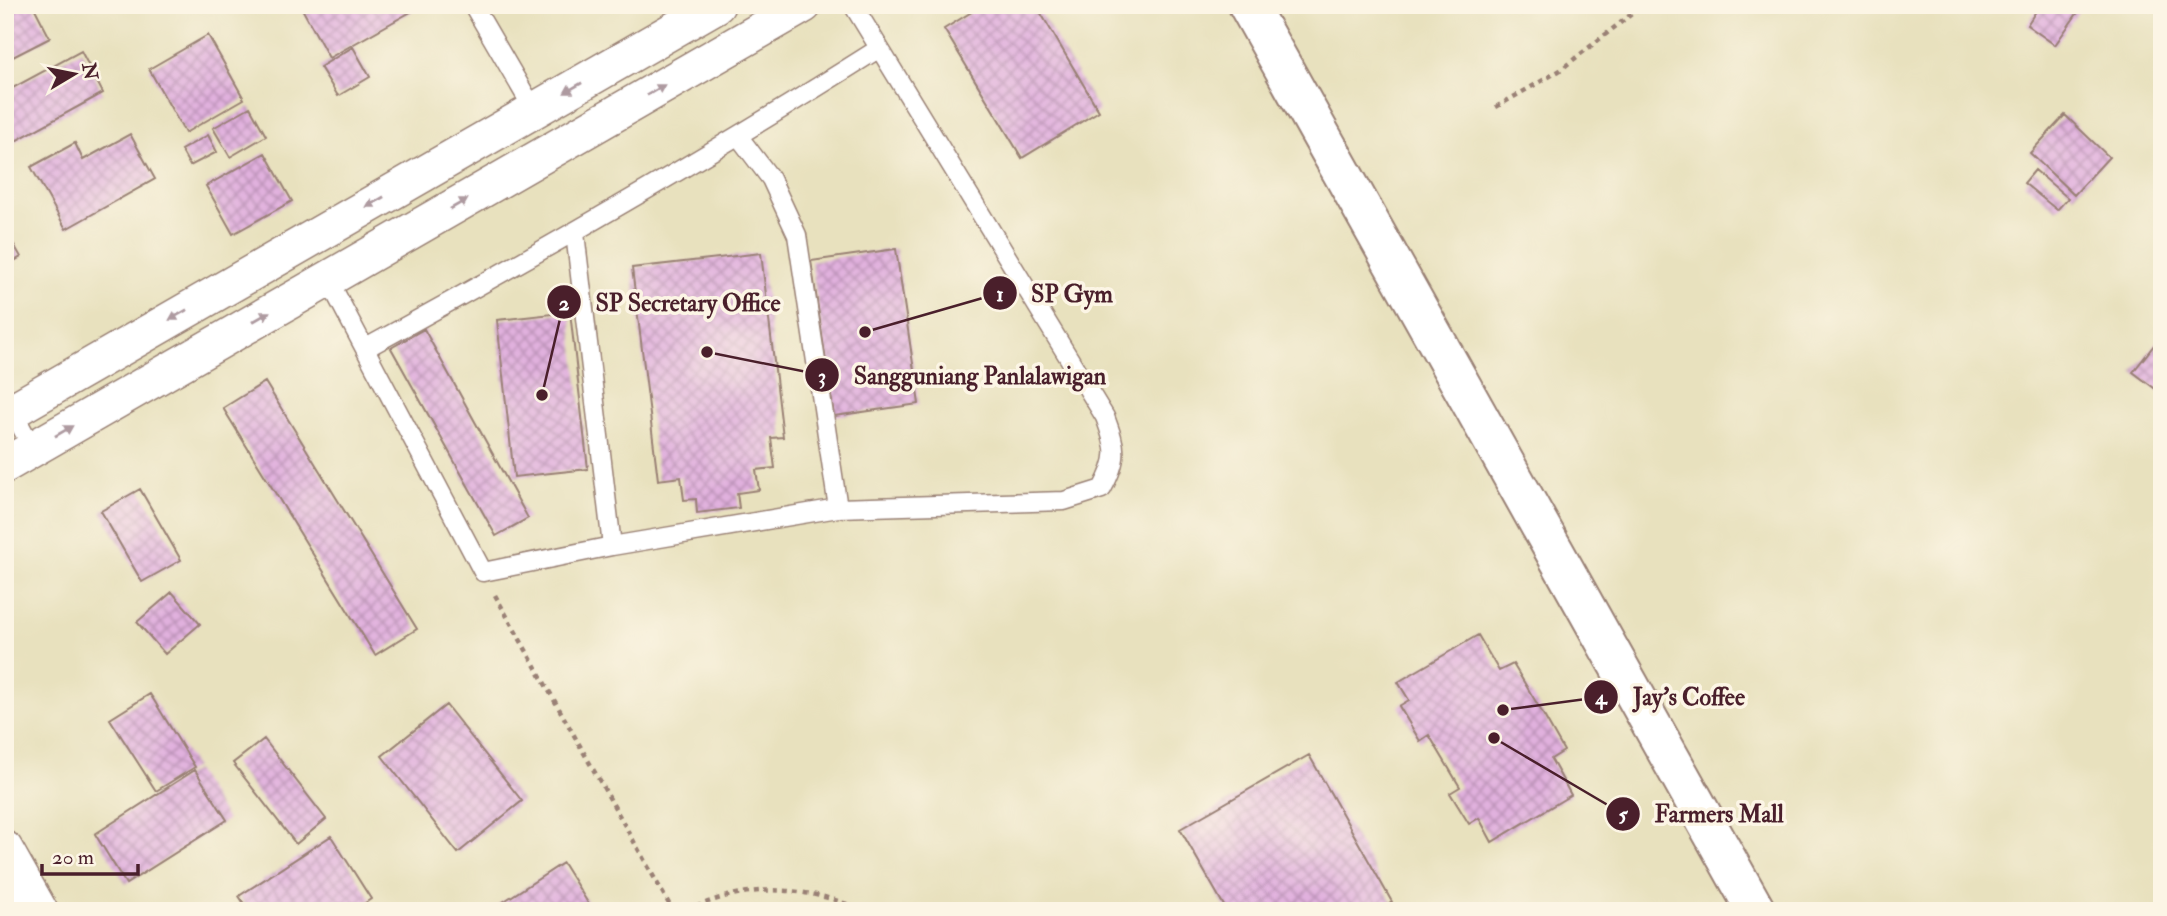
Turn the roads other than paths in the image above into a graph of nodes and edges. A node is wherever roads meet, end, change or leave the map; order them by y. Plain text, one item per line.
1 (473, 5) edge
2 (717, 5) edge
3 (804, 5) edge
4 (853, 5) edge
5 (1225, 5) edge
6 (1248, 5) edge
7 (878, 49) junction
8 (534, 110) junction
9 (739, 137) junction
10 (555, 148) junction
11 (575, 233) junction
12 (307, 241) junction
13 (328, 279) junction
14 (366, 348) junction
15 (7, 408) edge
16 (19, 457) edge
17 (838, 508) junction
18 (612, 547) junction
19 (5, 849) edge
20 (40, 911) edge
21 (1728, 911) edge
22 (1756, 911) edge

1 - 8 lane
2 -> 8 street
10 -> 3 street
4 - 7 lane
5 - 21 main road
6 - 22 main road
7 - 9 lane
7 - 17 lane
8 - 10 street
8 -> 12 street
9 - 11 lane
9 - 17 lane
13 -> 10 street
11 - 14 lane
11 - 18 lane
12 - 13 street
12 -> 15 street
13 - 14 lane
16 -> 13 street
14 - 18 lane
15 - 16 lane
17 - 18 lane
19 - 20 street

